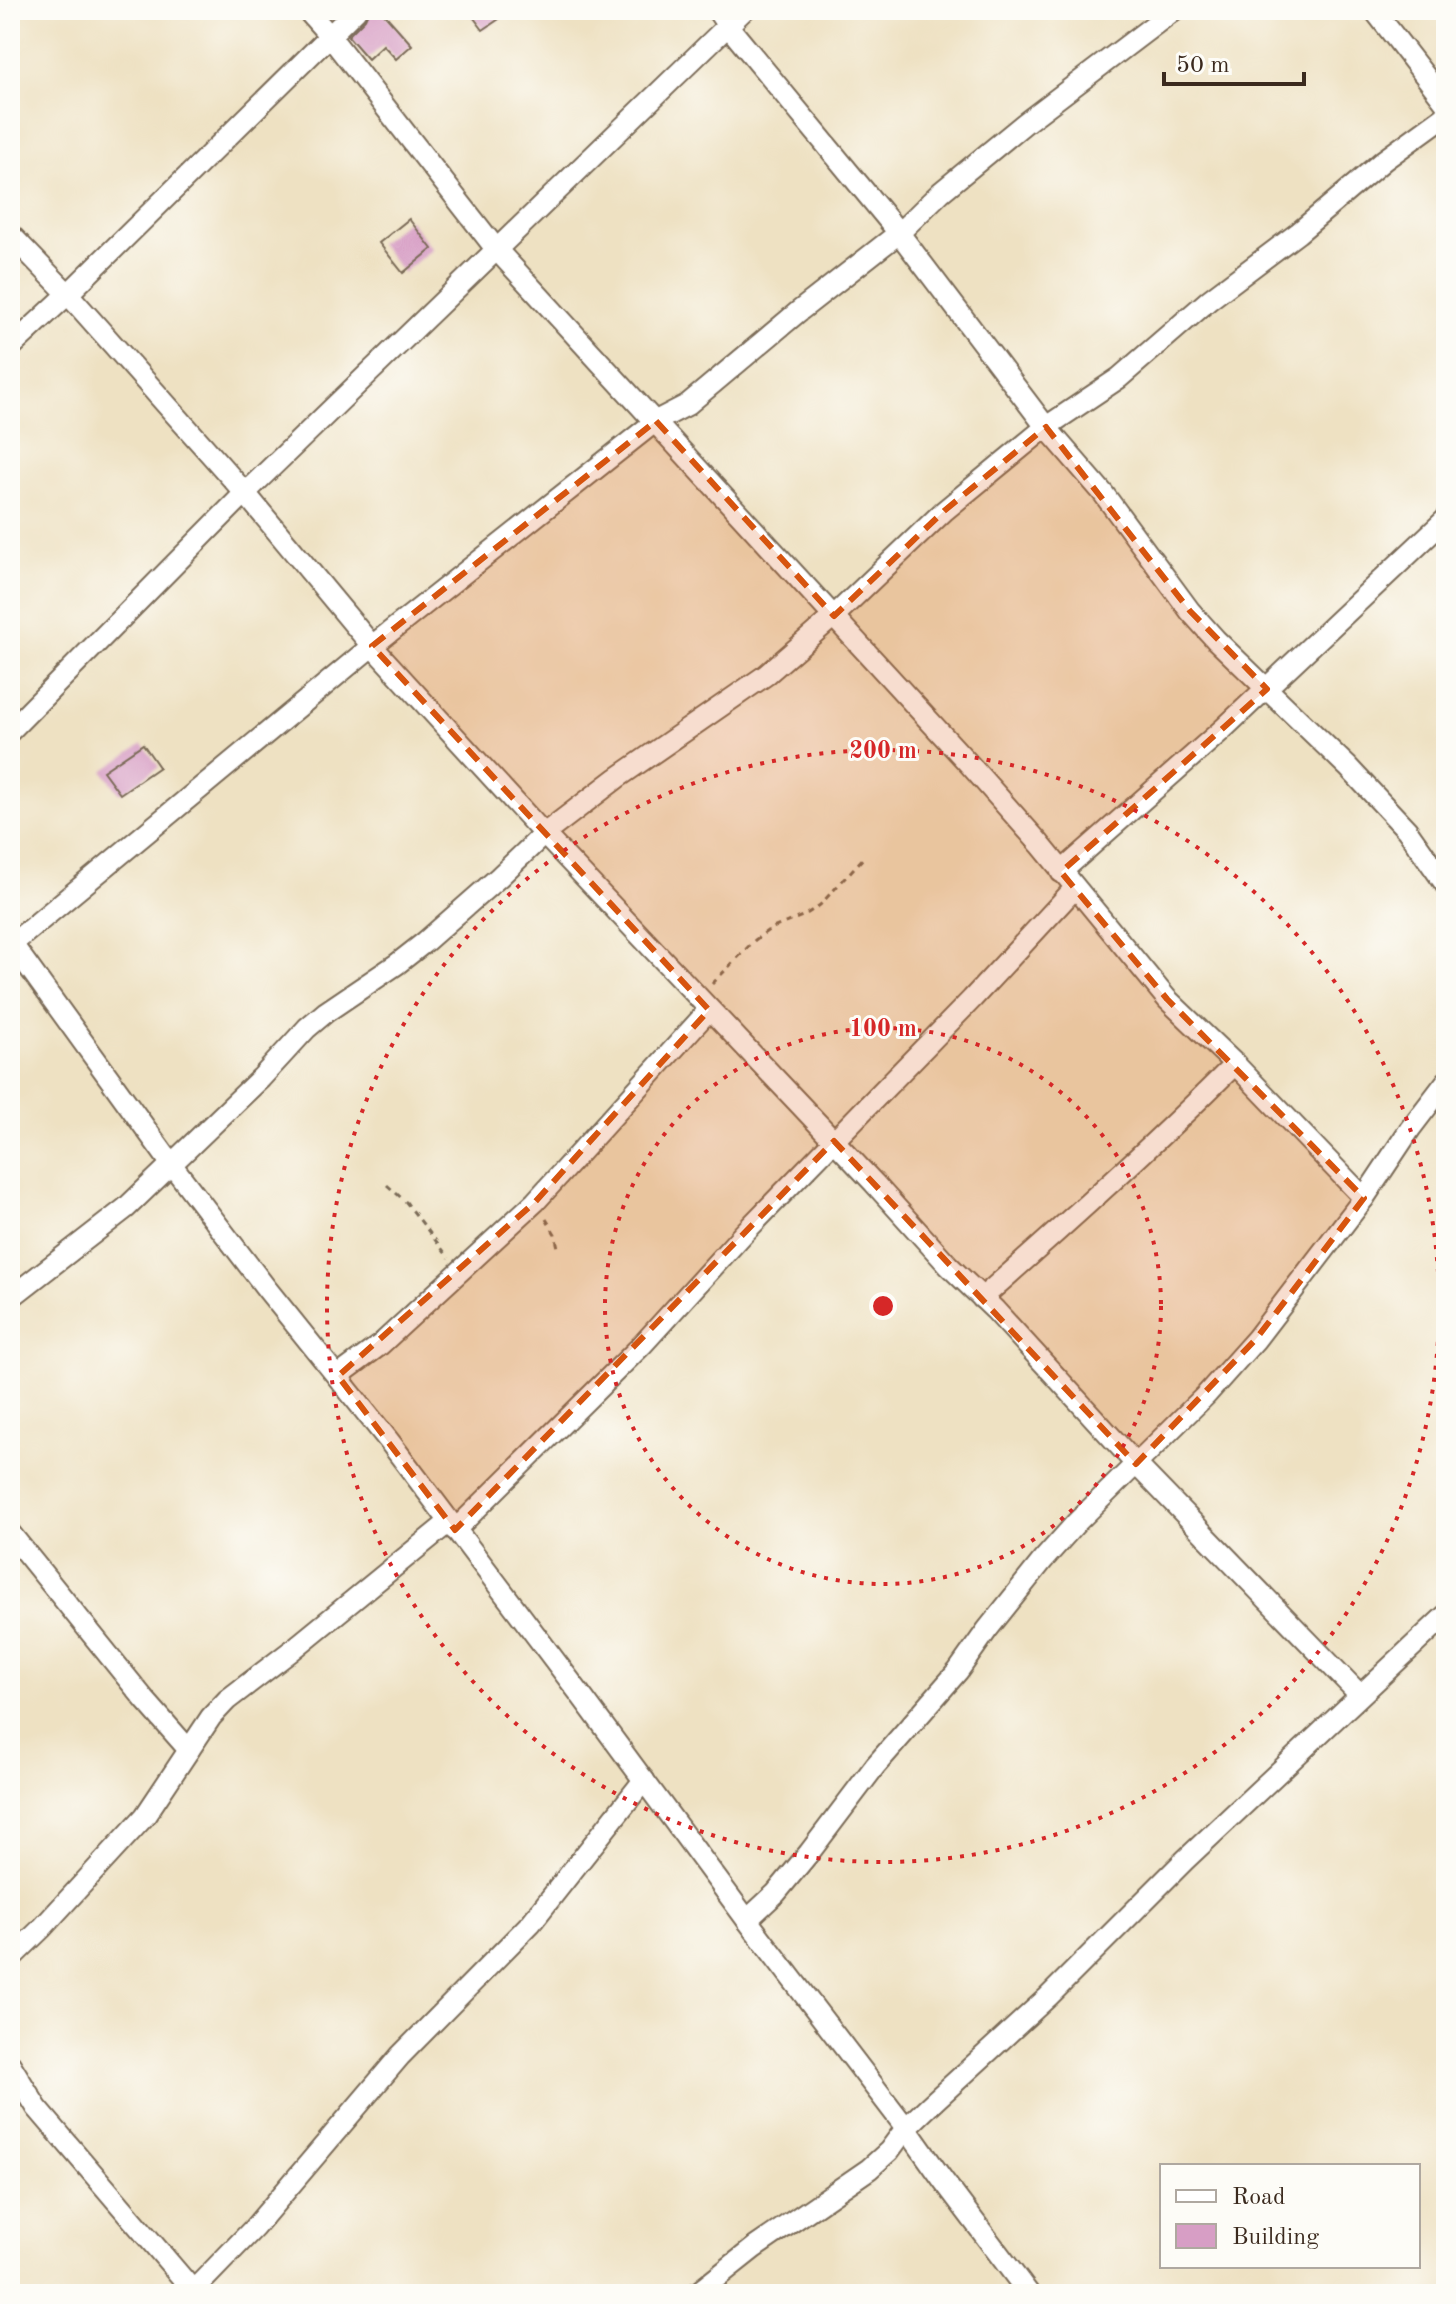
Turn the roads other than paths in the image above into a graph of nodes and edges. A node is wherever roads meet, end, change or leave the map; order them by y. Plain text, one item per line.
1 (307, 10) edge
2 (356, 10) edge
3 (744, 10) edge
4 (1174, 10) edge
5 (1374, 10) edge
6 (723, 18) edge
7 (329, 35) junction
8 (1446, 103) edge
9 (1446, 115) edge
10 (899, 233) junction
11 (10, 234) edge
12 (496, 249) junction
13 (68, 294) junction
14 (10, 348) edge
15 (656, 421) junction
16 (1046, 427) junction
17 (245, 493) junction
18 (1446, 519) edge
19 (834, 616) junction
20 (372, 646) junction
21 (1267, 689) junction
22 (10, 731) edge
23 (544, 834) junction
24 (1068, 880) junction
25 (1446, 885) edge
26 (11, 942) edge
27 (704, 1004) junction
28 (1235, 1064) junction
29 (1446, 1082) edge
30 (834, 1141) junction
31 (172, 1165) junction
32 (1364, 1198) junction
33 (10, 1298) edge
34 (982, 1298) junction
35 (338, 1376) junction
36 (1136, 1464) junction
37 (452, 1526) junction
38 (10, 1533) edge
39 (1446, 1615) edge
40 (1360, 1695) junction
41 (189, 1750) junction
42 (644, 1780) junction
43 (747, 1920) junction
44 (10, 1959) edge
45 (10, 2064) edge
46 (906, 2128) junction
47 (194, 2292) edge
48 (696, 2294) edge
49 (1029, 2294) edge

1 - 7 street
2 - 7 street
3 - 6 street
4 - 10 street
5 - 8 street
6 - 10 street
6 - 12 street
7 - 12 street
7 - 13 street
9 - 16 street
10 - 15 street
10 - 16 street
11 - 13 street
12 - 15 street
12 - 17 street
13 - 14 street
13 - 17 street
15 - 19 street
15 - 20 street
16 - 19 street
16 - 21 street
17 - 20 street
17 - 22 street
18 - 21 street
19 - 23 street
19 - 24 street
20 - 23 street
20 - 26 street
21 - 24 street
21 - 25 street
23 - 27 street
23 - 31 street
24 - 28 street
24 - 30 street
26 - 31 street
27 - 30 street
27 - 35 street
28 - 32 street
28 - 34 street
29 - 32 street
30 - 34 street
30 - 37 street
31 - 33 street
31 - 35 street
32 - 36 street
34 - 36 street
35 - 37 street
36 - 40 street
36 - 43 street
37 - 41 street
37 - 42 street
38 - 41 street
39 - 40 street
40 - 46 street
41 - 44 street
42 - 43 street
42 - 47 street
43 - 46 street
45 - 47 street
46 - 48 street
46 - 49 street

